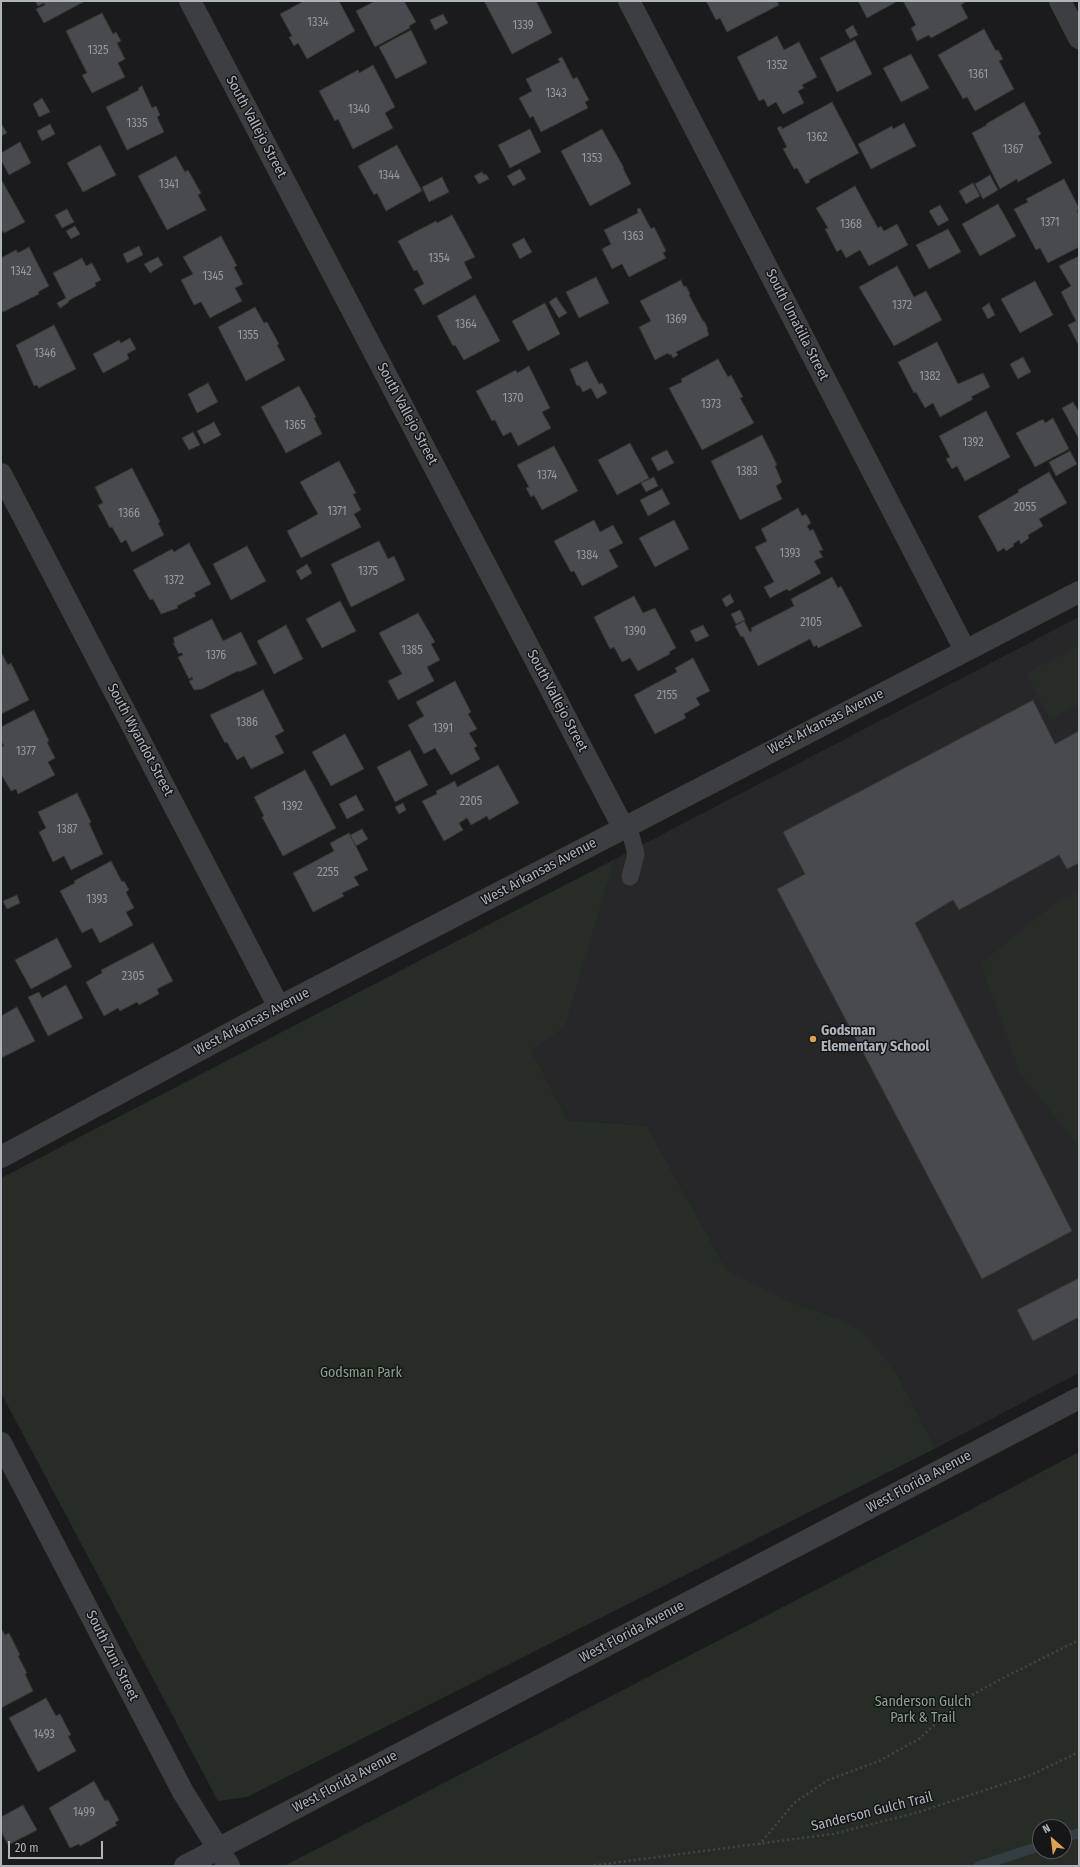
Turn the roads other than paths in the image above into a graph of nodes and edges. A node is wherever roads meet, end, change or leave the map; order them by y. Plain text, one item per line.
1 (190, 1) edge
2 (629, 1) edge
3 (1060, 1) edge
4 (1079, 38) edge
5 (1, 474) edge
6 (1079, 592) edge
7 (965, 650) junction
8 (626, 826) junction
9 (630, 877) dead end
10 (279, 1007) junction
11 (1, 1157) edge
12 (1079, 1398) edge
13 (1, 1443) edge
14 (218, 1848) junction
15 (185, 1866) edge
16 (229, 1866) edge

1 - 8 street, South Vallejo Street
2 - 7 street, South Umatilla Street
3 - 4 street
5 - 10 street, South Wyandot Street
6 - 7 street, West Arkansas Avenue
7 - 8 street, West Arkansas Avenue
8 - 9 lane
8 - 10 street, West Arkansas Avenue
10 - 11 street, West Arkansas Avenue
12 - 14 street, West Florida Avenue
13 - 14 street, South Zuni Street
14 - 15 street, West Florida Avenue
14 - 16 street, South Zuni Street

